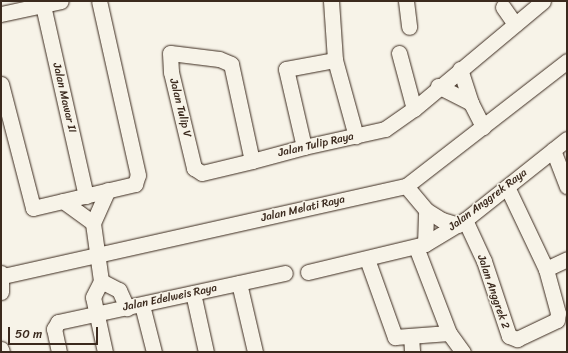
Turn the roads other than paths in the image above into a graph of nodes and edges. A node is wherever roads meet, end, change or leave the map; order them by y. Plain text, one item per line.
1 (61, 1) edge
2 (99, 1) edge
3 (331, 1) edge
4 (406, 1) edge
5 (543, 1) edge
6 (43, 3) edge
7 (503, 7) dead end
8 (1, 14) edge
9 (515, 24) junction
10 (409, 27) dead end
11 (399, 53) dead end
12 (335, 60) junction
13 (567, 62) edge
14 (460, 69) junction
15 (1, 84) edge
16 (434, 90) junction
17 (471, 103) junction
18 (414, 109) junction
19 (483, 127) junction
20 (356, 136) junction
21 (567, 138) edge
22 (304, 147) junction
23 (553, 150) junction
24 (252, 161) junction
25 (194, 168) joint
26 (406, 186) junction
27 (567, 186) edge
28 (507, 187) junction
29 (108, 190) junction
30 (86, 196) junction
31 (63, 201) junction
32 (426, 210) junction
33 (461, 222) junction
34 (92, 224) junction
35 (421, 245) junction
36 (98, 256) junction
37 (367, 259) junction
38 (567, 259) edge
39 (546, 269) junction
40 (308, 272) dead end
41 (285, 273) dead end
42 (2, 274) edge
43 (101, 281) junction
44 (238, 283) junction
45 (1, 292) edge
46 (193, 293) junction
47 (142, 304) junction
48 (127, 308) junction
49 (95, 314) junction
50 (449, 333) junction
51 (410, 336) junction
52 (1, 348) edge
53 (2, 352) edge
54 (59, 352) edge
55 (104, 352) edge
56 (154, 352) edge
57 (206, 352) edge
58 (255, 352) edge
59 (412, 352) edge
60 (463, 352) edge

1 - 6 street
2 - 29 street
3 - 12 street
4 - 10 street
5 - 9 street, Jalan Tulip Raya
6 - 8 street
6 - 30 street, Jalan Mawar II
7 - 9 street
9 - 14 street, Jalan Tulip Raya
11 - 18 street
12 - 20 street
12 - 22 street
13 - 19 street, Jalan Melati Raya
14 - 16 street, Jalan Tulip Raya
14 - 17 street
15 - 31 street
16 - 17 street
16 - 18 street, Jalan Tulip Raya
17 - 19 street
18 - 20 street, Jalan Tulip Raya
19 - 26 street, Jalan Melati Raya
20 - 22 street, Jalan Tulip Raya
21 - 23 street, Jalan Anggrek Raya
22 - 24 street, Jalan Tulip Raya
23 - 27 street
23 - 28 street, Jalan Anggrek Raya
24 - 25 street, Jalan Tulip Raya
24 - 25 street, Jalan Tulip V
26 - 32 street
26 - 36 street, Jalan Melati Raya
28 - 33 street, Jalan Anggrek Raya
28 - 39 street, Jalan Anggrek 2
29 - 30 street
29 - 34 street
30 - 31 street
31 - 34 street
32 - 33 street
32 - 35 street
33 - 35 street, Jalan Anggrek Raya
33 - 39 street, Jalan Anggrek 2
34 - 36 street
35 - 37 street, Jalan Anggrek Raya
35 - 50 street
36 - 42 street, Jalan Melati Raya
36 - 43 street
37 - 40 street, Jalan Anggrek Raya
37 - 51 street
38 - 39 street
41 - 44 street, Jalan Edelweis Raya
42 - 45 street
43 - 48 street
43 - 49 street
44 - 46 street, Jalan Edelweis Raya
44 - 58 street
46 - 47 street, Jalan Edelweis Raya
46 - 57 street
47 - 48 street, Jalan Edelweis Raya
47 - 56 street
48 - 49 street, Jalan Edelweis Raya
49 - 54 street, Jalan Edelweis Raya
49 - 55 street
50 - 51 street
50 - 60 street
51 - 59 street
52 - 53 street

